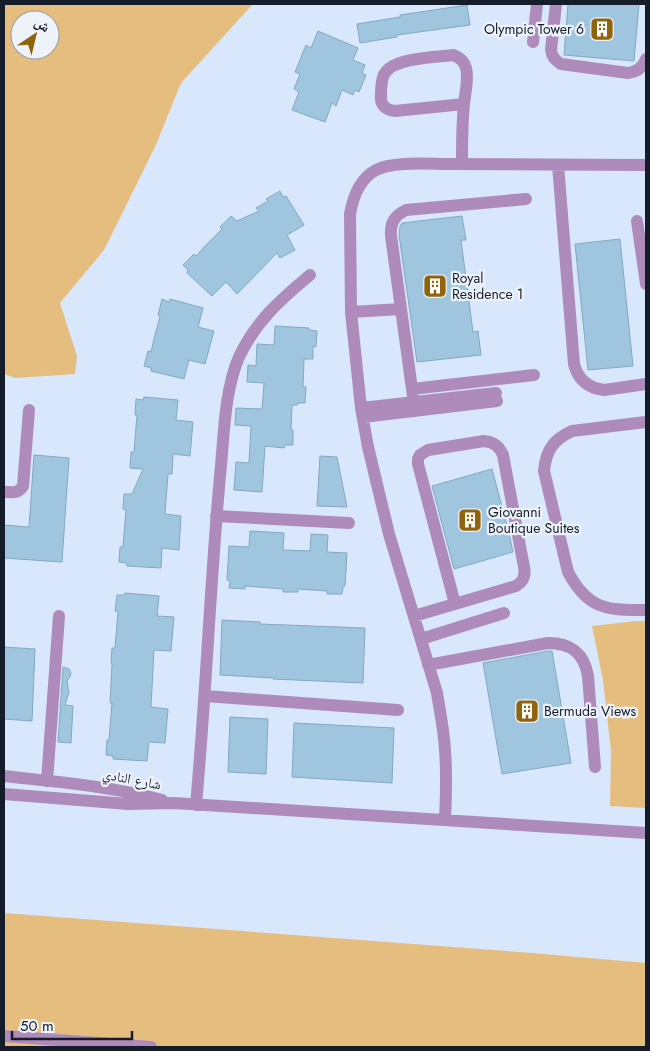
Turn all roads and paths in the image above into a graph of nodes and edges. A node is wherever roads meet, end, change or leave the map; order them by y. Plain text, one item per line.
1 (537, 4) edge
2 (556, 4) edge
3 (533, 42) dead end
4 (646, 60) edge
5 (464, 104) junction
6 (462, 164) junction
7 (558, 165) junction
8 (646, 165) edge
9 (526, 199) dead end
10 (636, 221) dead end
11 (310, 275) dead end
12 (646, 284) edge
13 (401, 310) junction
14 (351, 312) junction
15 (534, 374) dead end
16 (646, 384) edge
17 (412, 389) junction
18 (496, 397) dead end
19 (415, 406) junction
20 (30, 410) dead end
21 (362, 412) junction
22 (646, 422) edge
23 (4, 492) edge
24 (216, 516) junction
25 (349, 523) dead end
26 (455, 604) junction
27 (646, 610) edge
28 (504, 613) dead end
29 (59, 616) dead end
30 (414, 616) junction
31 (421, 639) junction
32 (428, 665) junction
33 (205, 696) junction
34 (398, 710) dead end
35 (596, 767) dead end
36 (4, 776) edge
37 (47, 781) junction
38 (4, 794) edge
39 (174, 803) junction
40 (196, 805) junction
41 (446, 820) junction
42 (646, 833) edge
43 (4, 1036) edge
44 (151, 1047) edge

1 - 3 street
2 - 4 street
5 - 5 street
5 - 6 street
6 - 7 street
6 - 14 street
7 - 8 street
7 - 16 street
9 - 13 street
10 - 12 street
11 - 24 street
13 - 14 street
13 - 17 street
14 - 21 street
15 - 17 street
17 - 19 street
18 - 19 street
19 - 21 street
20 - 23 street
21 - 30 street
22 - 27 street
24 - 25 street
24 - 33 street
26 - 26 street
26 - 30 street
28 - 31 street
29 - 37 street
30 - 31 street
31 - 32 street
32 - 35 street
32 - 41 street
33 - 34 street
33 - 40 street
36 - 37 street, شارع النادي
37 - 39 street, شارع النادي
38 - 39 street, شارع النادي
39 - 40 street
40 - 41 street
41 - 42 street
43 - 44 street

